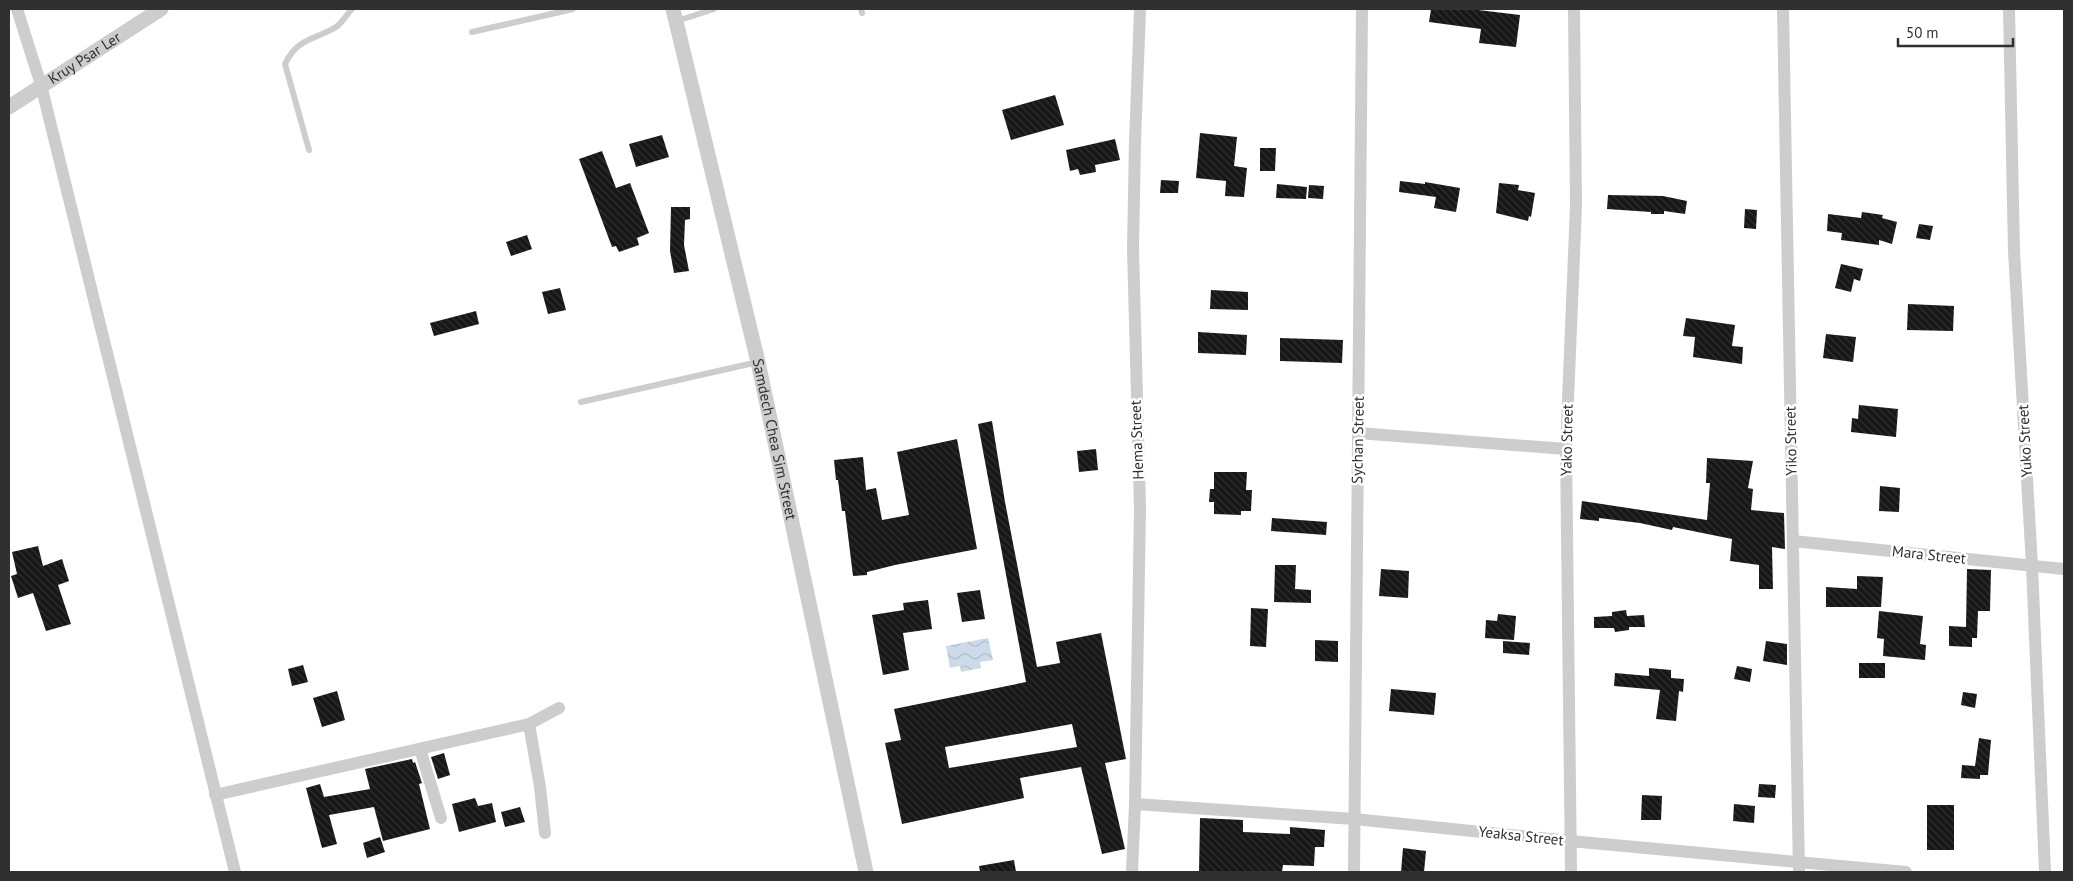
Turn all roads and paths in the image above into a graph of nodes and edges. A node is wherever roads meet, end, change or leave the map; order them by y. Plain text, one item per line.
1 (17, 9) edge
2 (162, 9) edge
3 (352, 9) edge
4 (573, 9) edge
5 (714, 9) edge
6 (1140, 9) edge
7 (1362, 9) edge
8 (1574, 9) edge
9 (1784, 9) edge
10 (2009, 9) edge
11 (674, 15) edge
12 (472, 32) dead end
13 (41, 85) junction
14 (9, 107) edge
15 (309, 150) dead end
16 (758, 362) junction
17 (581, 402) dead end
18 (1358, 432) junction
19 (1566, 449) junction
20 (1793, 541) junction
21 (2032, 566) junction
22 (2064, 569) edge
23 (559, 708) dead end
24 (528, 724) junction
25 (420, 749) junction
26 (215, 795) junction
27 (1135, 804) junction
28 (441, 818) dead end
29 (1354, 819) junction
30 (545, 833) dead end
31 (1570, 841) junction
32 (1799, 868) edge
33 (235, 872) edge
34 (866, 872) edge
35 (1132, 872) edge
36 (1354, 872) edge
37 (1571, 872) edge
38 (1906, 872) edge
39 (2045, 872) edge

1 - 13 street
2 - 13 street, Kruy Psar Ler
3 - 15 lane
4 - 12 lane
5 - 11 lane
6 - 27 street, Hema Street
7 - 18 street, Sychan Street
8 - 19 street, Yako Street
9 - 20 street, Yiko Street
10 - 21 street, Yuko Street
11 - 16 street, Samdech Chea Sim Street
13 - 14 street, Kruy Psar Ler
13 - 26 street
16 - 17 lane
16 - 34 street, Samdech Chea Sim Street
18 - 19 street
18 - 29 street, Sychan Street
19 - 31 street, Yako Street
20 - 21 street, Mara Street
20 - 32 street, Yiko Street
21 - 22 street, Mara Street
21 - 39 street, Yuko Street
23 - 24 street
24 - 25 street
24 - 30 street
25 - 26 street
25 - 28 street
26 - 33 street
27 - 29 street, Yeaksa Street
27 - 35 street, Hema Street
29 - 31 street, Yeaksa Street
29 - 36 street, Sychan Street
31 - 32 street, Yeaksa Street
31 - 37 street, Yako Street
32 - 38 street, Yeaksa Street

